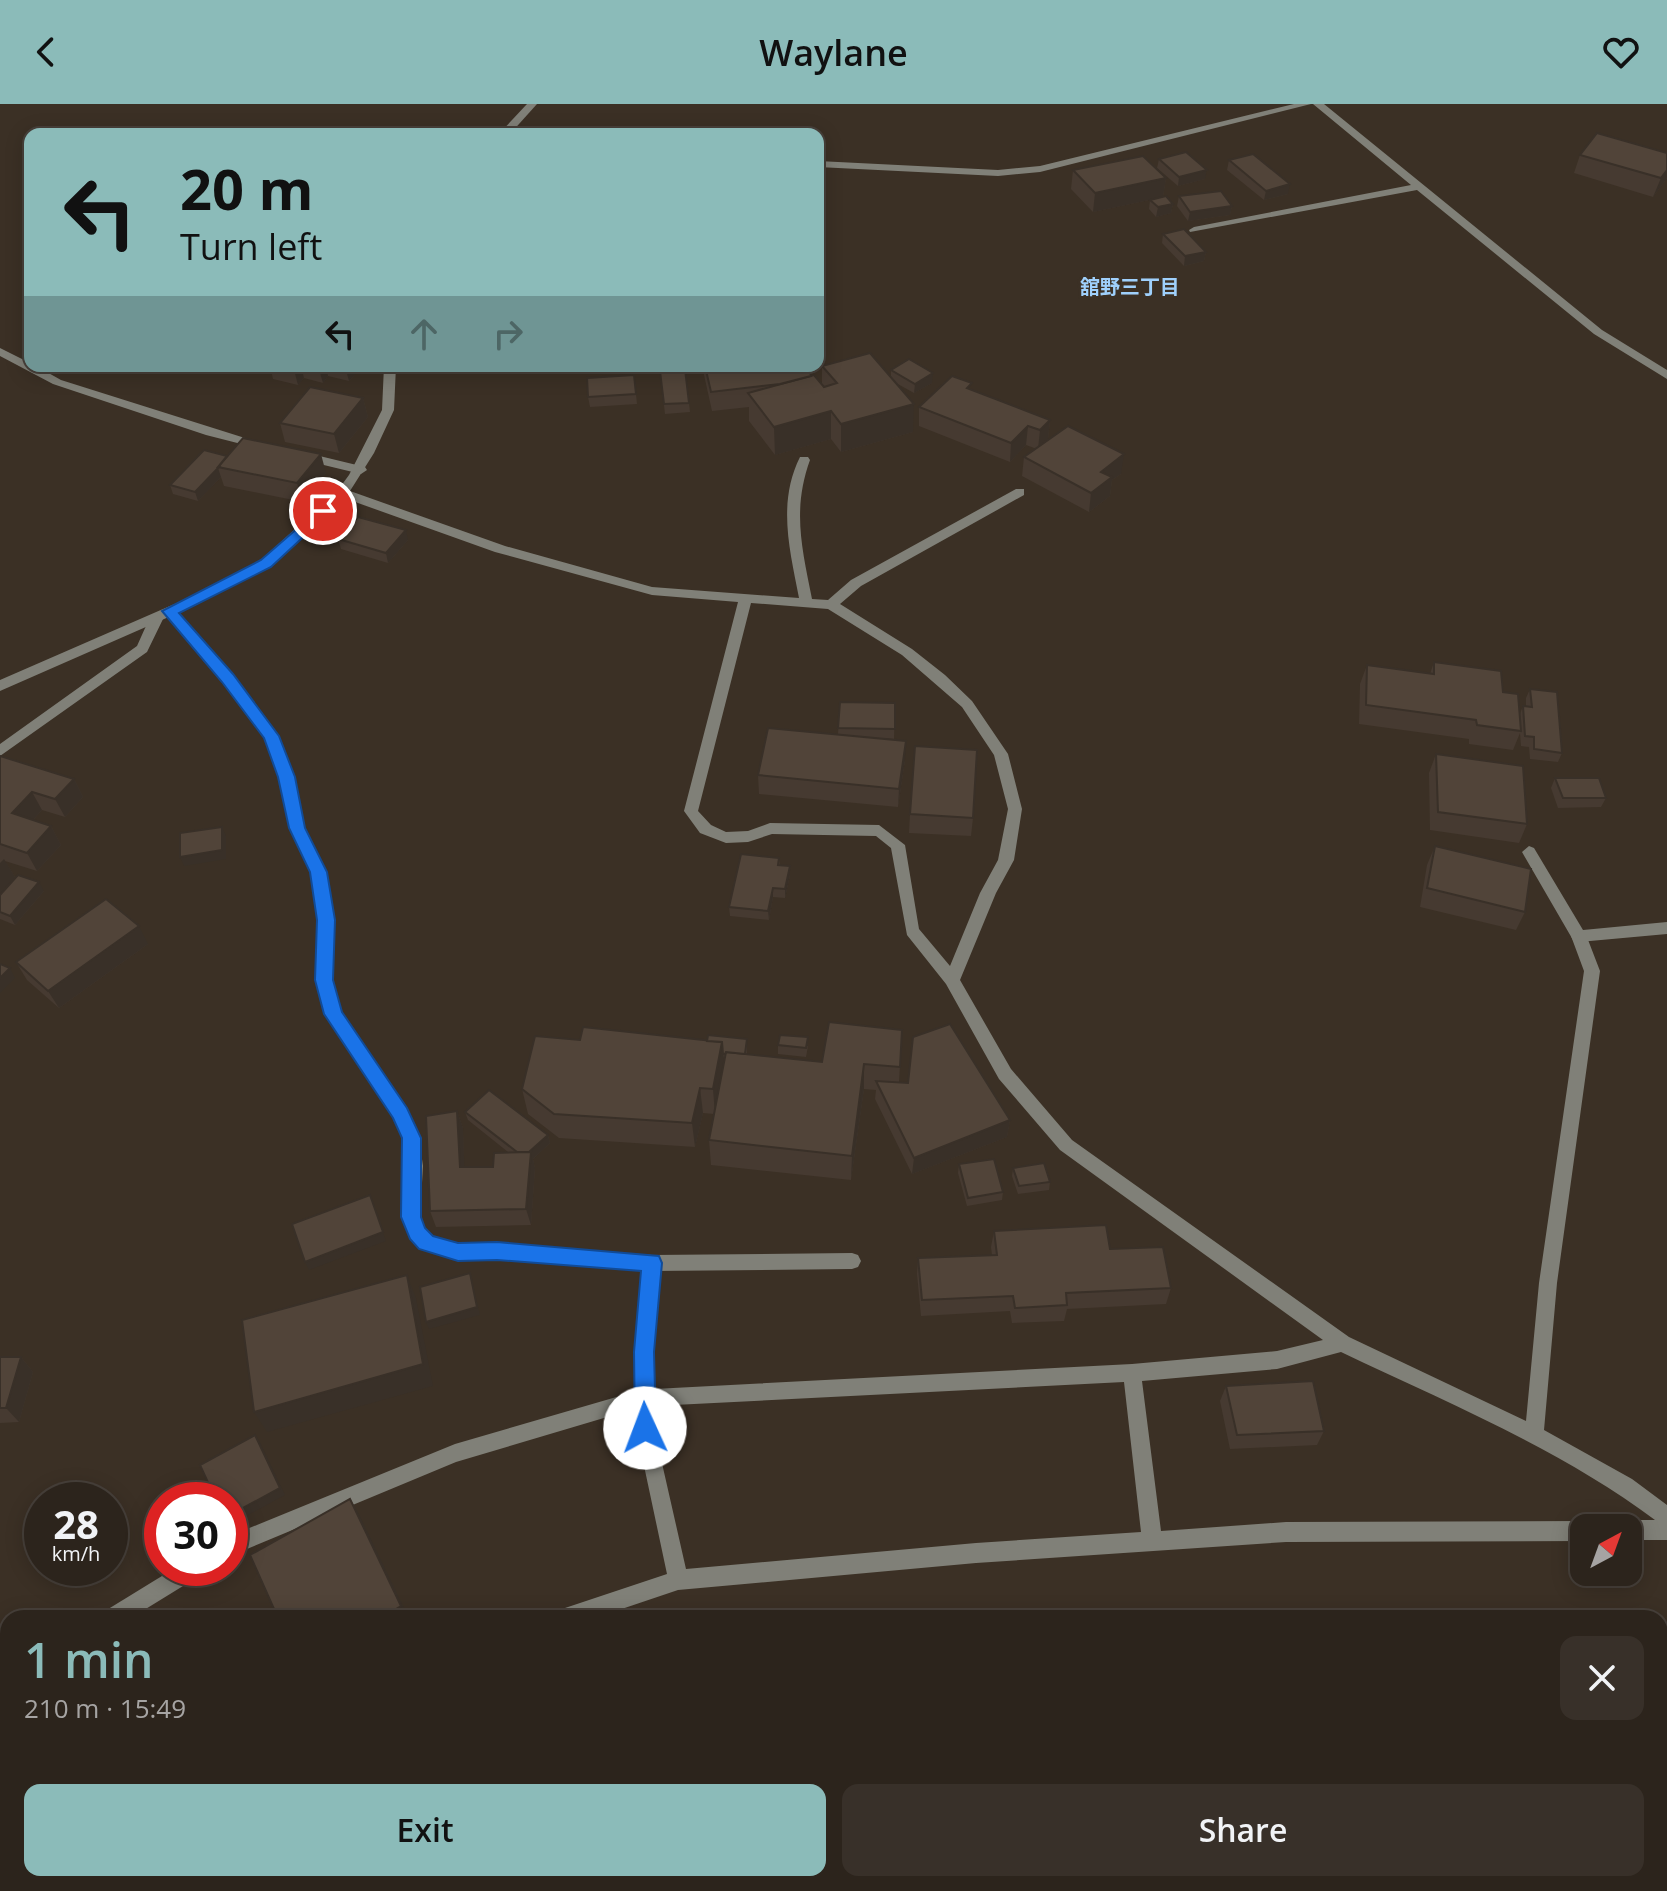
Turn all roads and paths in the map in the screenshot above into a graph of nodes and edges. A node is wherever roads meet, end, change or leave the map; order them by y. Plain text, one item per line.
1 (532, 104) edge
2 (1306, 104) edge
3 (1318, 104) edge
4 (510, 128) edge
5 (824, 164) edge
6 (1419, 186) junction
7 (1194, 230) dead end
8 (0, 351) edge
9 (24, 364) edge
10 (39, 372) edge
11 (390, 372) edge
12 (1667, 375) edge
13 (271, 448) edge
14 (286, 451) edge
15 (804, 460) dead end
16 (361, 470) junction
17 (1020, 492) dead end
18 (342, 493) junction
19 (746, 598) junction
20 (806, 602) junction
21 (831, 605) junction
22 (163, 614) junction
23 (0, 686) edge
24 (0, 751) edge
25 (1529, 852) dead end
26 (1667, 928) edge
27 (1579, 936) junction
28 (952, 980) junction
29 (852, 1261) dead end
30 (652, 1263) junction
31 (1342, 1343) junction
32 (1132, 1373) junction
33 (644, 1398) junction
34 (1534, 1435) junction
35 (1667, 1517) edge
36 (1642, 1530) edge
37 (1667, 1530) edge
38 (1570, 1531) edge
39 (248, 1539) edge
40 (1152, 1541) junction
41 (678, 1580) junction
42 (164, 1586) edge
43 (125, 1610) edge
44 (589, 1610) edge

1 - 4 street
2 - 5 street
3 - 6 street
6 - 7 street
6 - 12 street
8 - 9 street
10 - 13 street
11 - 16 street
14 - 16 street
15 - 20 street
16 - 18 street
17 - 21 street
18 - 19 street
18 - 22 street
19 - 20 street
19 - 28 street
20 - 21 street
21 - 28 street
22 - 23 street
22 - 24 street
22 - 30 street
25 - 27 street
26 - 27 street
27 - 34 street
28 - 31 street
29 - 30 street
30 - 33 street
31 - 32 street
31 - 34 street
32 - 33 street
32 - 40 street
33 - 39 street
33 - 41 street
34 - 35 street
36 - 37 street
38 - 40 street
40 - 41 street
41 - 44 street
42 - 43 street

